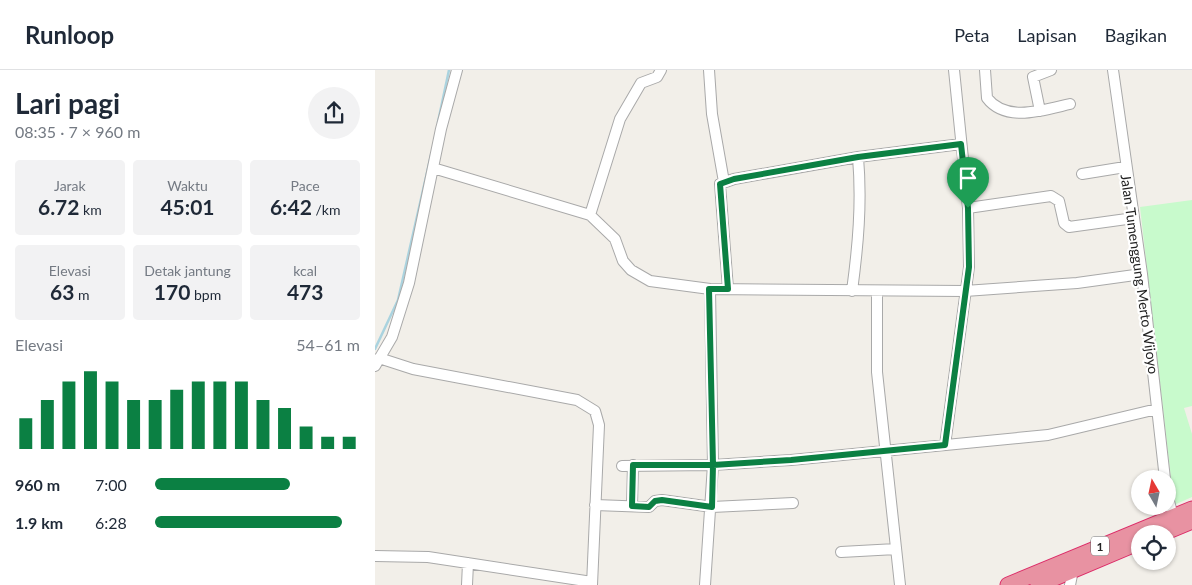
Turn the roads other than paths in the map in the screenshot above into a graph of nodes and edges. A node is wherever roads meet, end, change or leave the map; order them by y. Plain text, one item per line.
1 (457, 70) edge
2 (661, 70) edge
3 (709, 70) edge
4 (954, 70) edge
5 (985, 70) edge
6 (1051, 70) edge
7 (1113, 70) edge
8 (1070, 104) dead end
9 (1040, 110) junction
10 (961, 144) junction
11 (858, 157) junction
12 (1125, 167) junction
13 (433, 168) junction
14 (1082, 174) dead end
15 (724, 182) junction
16 (968, 208) junction
17 (590, 215) junction
18 (1134, 218) junction
19 (1142, 274) junction
20 (709, 289) junction
21 (728, 289) junction
22 (852, 291) junction
23 (965, 291) junction
24 (877, 292) junction
25 (377, 362) edge
26 (1157, 409) junction
27 (945, 445) junction
28 (887, 450) junction
29 (713, 465) junction
30 (1164, 470) edge
31 (793, 503) dead end
32 (595, 505) junction
33 (632, 506) junction
34 (712, 507) junction
35 (1192, 509) edge
36 (1173, 516) joint
37 (1192, 521) edge
38 (1176, 528) edge
39 (1131, 547) edge
40 (896, 549) junction
41 (841, 552) dead end
42 (375, 556) edge
43 (468, 563) junction
44 (1071, 578) edge
45 (592, 584) edge
46 (467, 585) edge
47 (705, 585) edge
48 (901, 585) edge
49 (1008, 585) edge
50 (1038, 585) edge

1 - 13 street
2 - 17 street
3 - 15 street
4 - 10 street
5 - 9 street
6 - 9 street
7 - 12 street, Jalan Tumenggung Merto Wijoyo
8 - 9 street
10 - 11 street
10 - 16 street
11 - 15 street
11 - 22 street
12 - 14 street
12 - 18 street, Jalan Tumenggung Merto Wijoyo
13 - 17 street
13 - 25 street
15 - 21 street
16 - 18 street
16 - 23 street
17 - 20 street
18 - 19 street, Jalan Tumenggung Merto Wijoyo
19 - 23 street
19 - 26 street, Jalan Tumenggung Merto Wijoyo
20 - 21 street
20 - 29 street
21 - 22 street
22 - 24 street
23 - 24 street
23 - 27 street
24 - 28 street
25 - 32 street
26 - 27 street
26 - 30 street, Jalan Tumenggung Merto Wijoyo
27 - 28 street
28 - 29 street
28 - 40 street
29 - 33 street
29 - 34 street
31 - 34 street
32 - 33 street
32 - 45 street
33 - 34 street
34 - 47 street
35 - 36 highway, 1
36 - 49 highway, 1
37 - 38 highway
39 - 44 highway, 1
40 - 41 street
40 - 48 street
42 - 43 street
43 - 45 street
43 - 46 street
44 - 50 highway, 1

